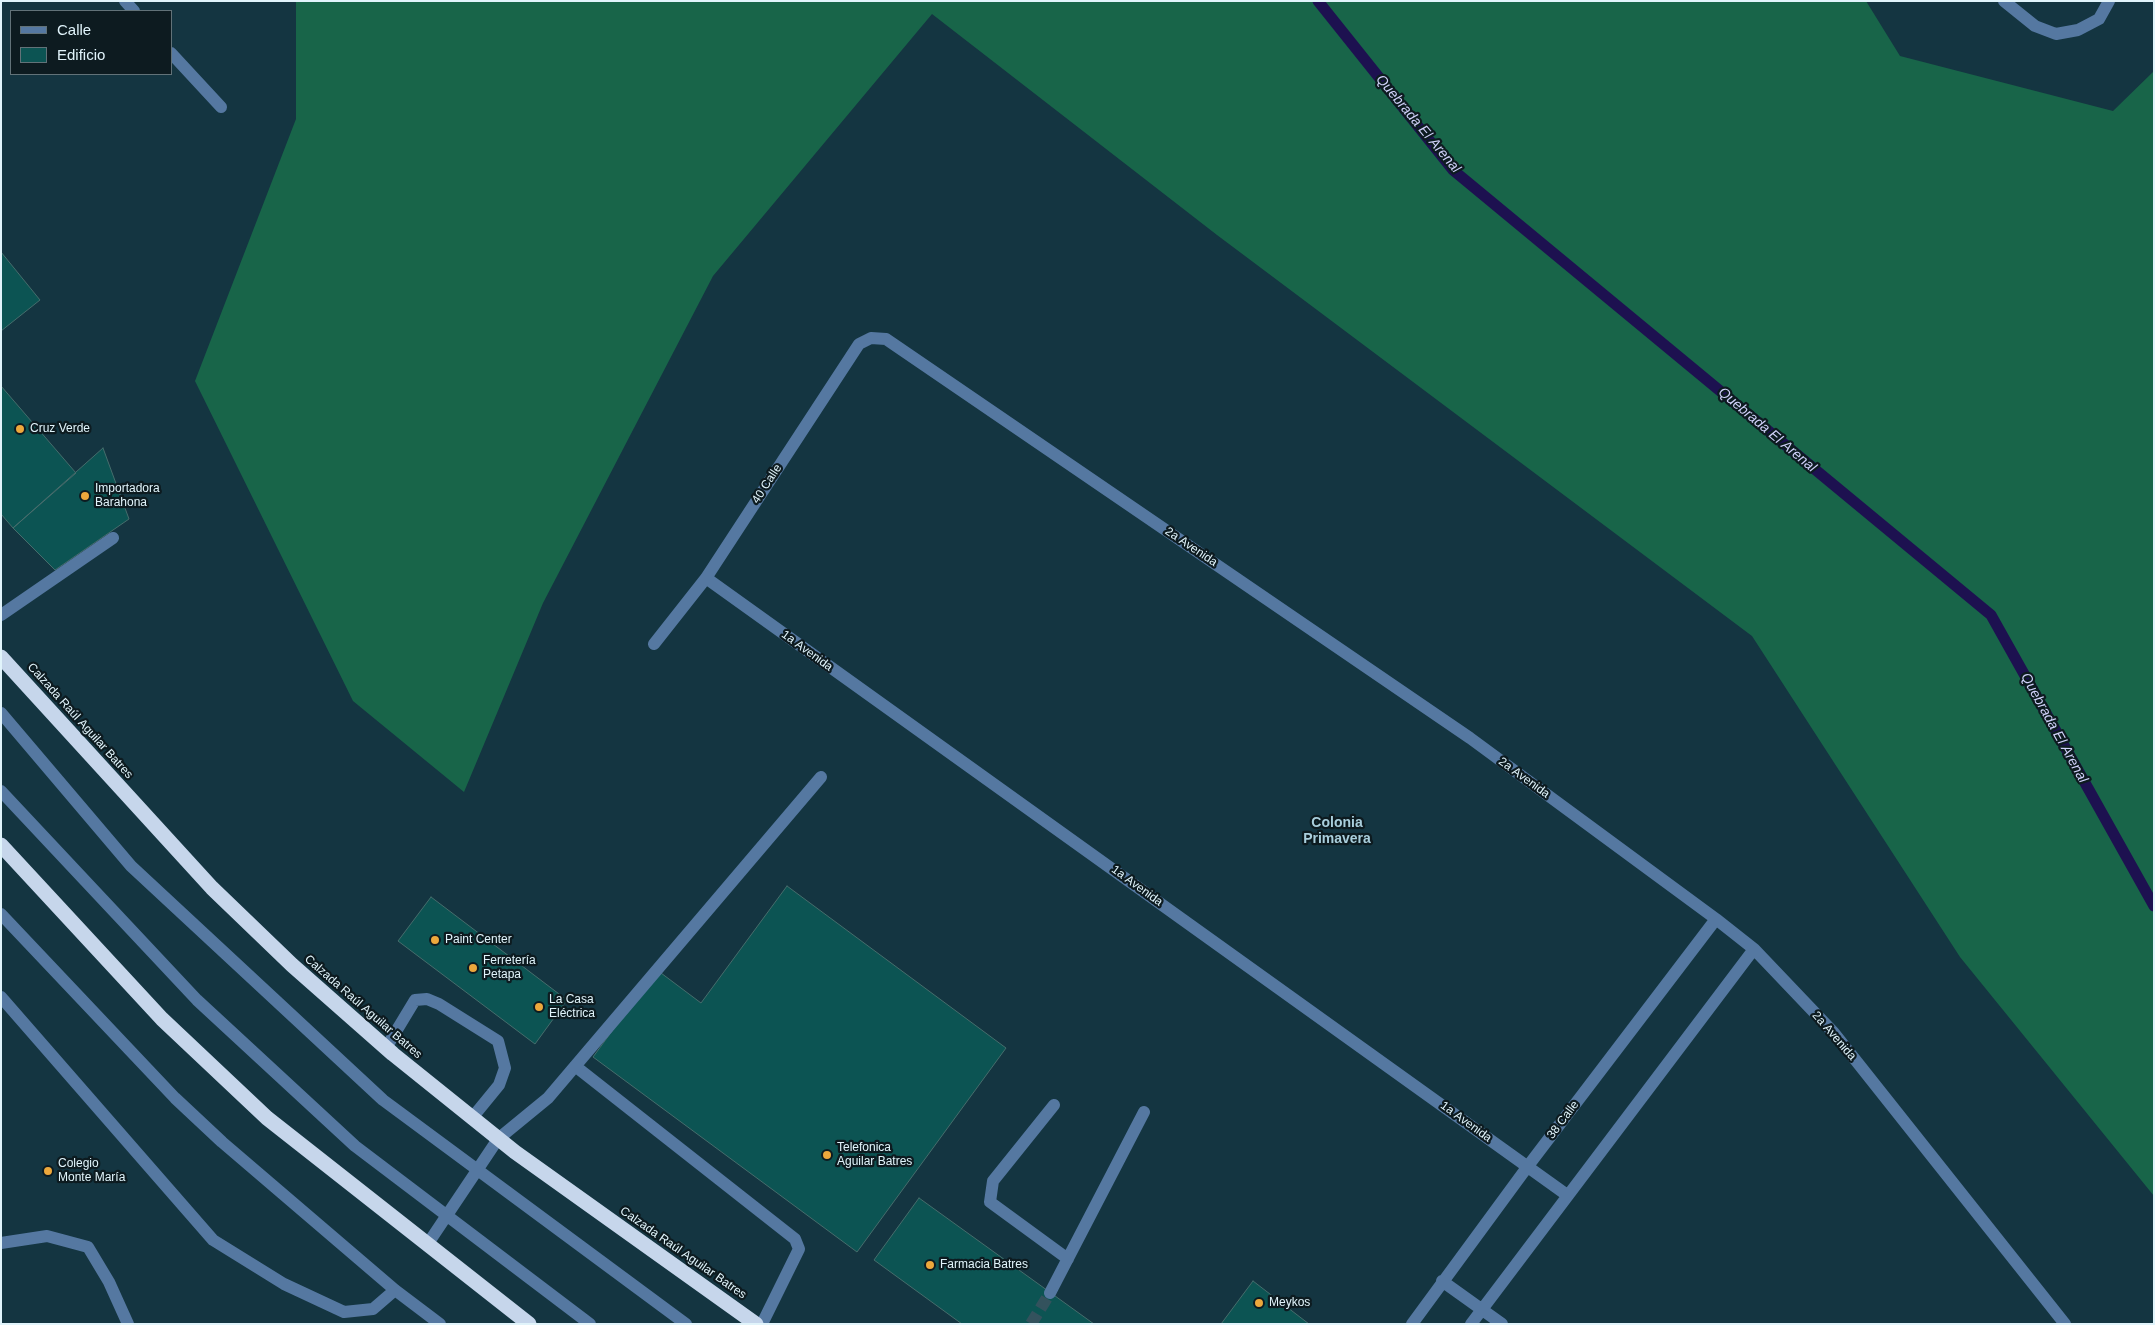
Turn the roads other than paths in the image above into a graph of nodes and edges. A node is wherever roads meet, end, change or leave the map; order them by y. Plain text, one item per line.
1 (2004, 1) edge
2 (2109, 1) edge
3 (172, 54) edge
4 (220, 107) dead end
5 (886, 338) joint
6 (113, 538) dead end
7 (706, 578) junction
8 (1, 615) edge
9 (654, 644) dead end
10 (1, 657) edge
11 (1, 713) edge
12 (820, 777) dead end
13 (1, 791) edge
14 (1, 844) edge
15 (1, 914) edge
16 (1716, 919) junction
17 (1754, 950) junction
18 (1, 997) edge
19 (386, 1048) junction
20 (575, 1066) junction
21 (1054, 1105) dead end
22 (1144, 1112) dead end
23 (472, 1118) junction
24 (498, 1139) junction
25 (1528, 1166) junction
26 (477, 1169) junction
27 (1568, 1195) junction
28 (446, 1215) junction
29 (1, 1243) edge
30 (427, 1245) junction
31 (1068, 1259) junction
32 (1442, 1281) junction
33 (395, 1290) junction
34 (1050, 1293) tunnel mouth
35 (1482, 1310) junction
36 (128, 1324) edge
37 (440, 1324) edge
38 (529, 1324) edge
39 (590, 1324) edge
40 (686, 1324) edge
41 (756, 1324) edge
42 (762, 1324) edge
43 (1412, 1324) edge
44 (1471, 1324) edge
45 (1502, 1324) edge
46 (2065, 1324) edge

1 - 2 street
3 - 4 street
5 - 7 street, 40 Calle
5 - 16 street, 2a Avenida
6 - 8 street
7 - 9 street, 40 Calle
7 - 25 street, 1a Avenida
10 - 19 highway, Calzada Raúl Aguilar Batres
11 - 26 street
12 - 20 street
13 - 28 street
14 - 30 highway
15 - 33 street
16 - 17 street, 2a Avenida
16 - 25 street, 38 Calle
17 - 27 street
17 - 46 street, 2a Avenida
18 - 33 street
19 - 23 highway, Calzada Raúl Aguilar Batres
19 - 23 street
20 - 24 street
20 - 42 street
21 - 31 street
22 - 31 street
23 - 24 highway, Calzada Raúl Aguilar Batres
24 - 26 street
24 - 41 highway, Calzada Raúl Aguilar Batres
25 - 27 street, 1a Avenida
25 - 32 street, 38 Calle
26 - 28 street
26 - 40 street
27 - 35 street
28 - 30 street
28 - 39 street
29 - 36 street
30 - 38 highway
31 - 34 street
32 - 35 street
32 - 43 street, 38 Calle
33 - 37 street
35 - 44 street
35 - 45 street

